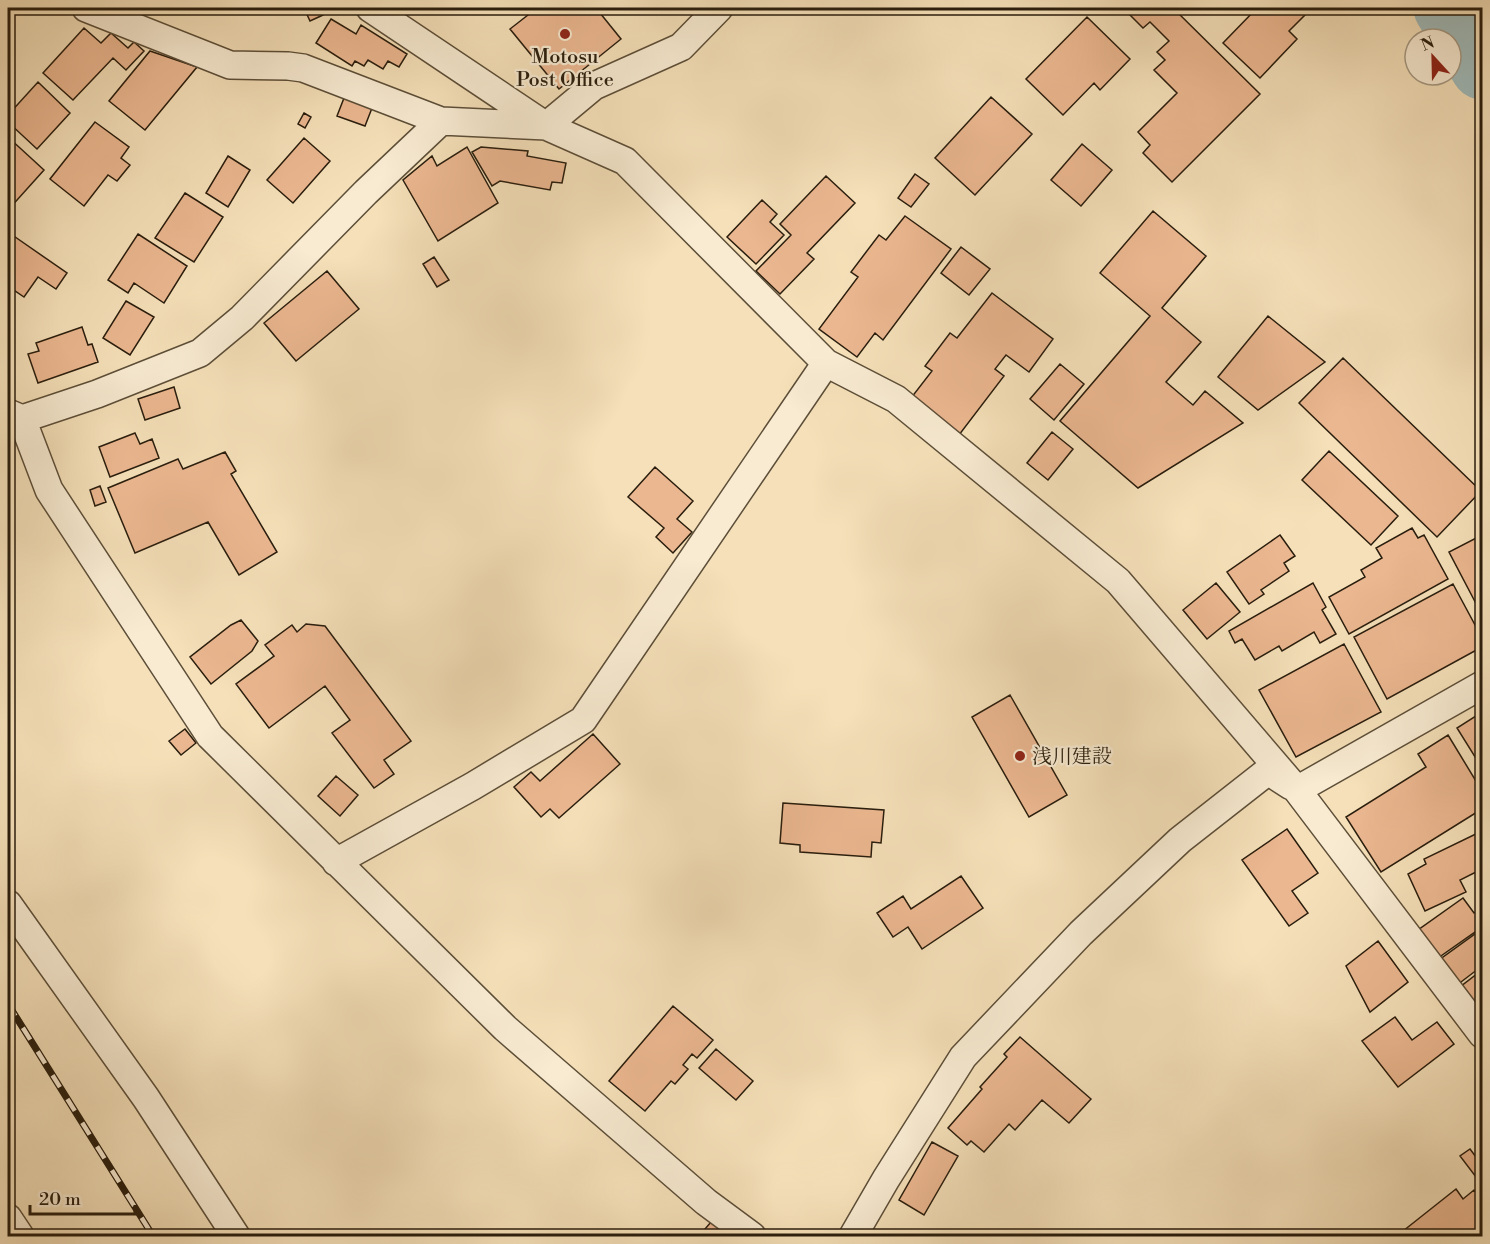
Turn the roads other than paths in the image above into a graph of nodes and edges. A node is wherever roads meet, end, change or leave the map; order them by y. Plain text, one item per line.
1 (87, 8) edge
2 (370, 8) edge
3 (719, 8) edge
4 (441, 121) junction
5 (546, 126) junction
6 (826, 363) junction
7 (15, 416) edge
8 (1482, 685) edge
9 (1297, 790) junction
10 (336, 862) junction
11 (8, 904) edge
12 (1482, 1034) edge
13 (8, 1218) edge
14 (20, 1236) edge
15 (236, 1236) edge
16 (752, 1236) edge
17 (853, 1236) edge

1 - 4 street
2 - 5 street
3 - 5 street
4 - 5 street
4 - 7 street
5 - 6 street
6 - 9 street
6 - 10 street
7 - 10 street
8 - 9 street
9 - 12 street
9 - 17 street
10 - 16 street
11 - 15 street
13 - 14 street

